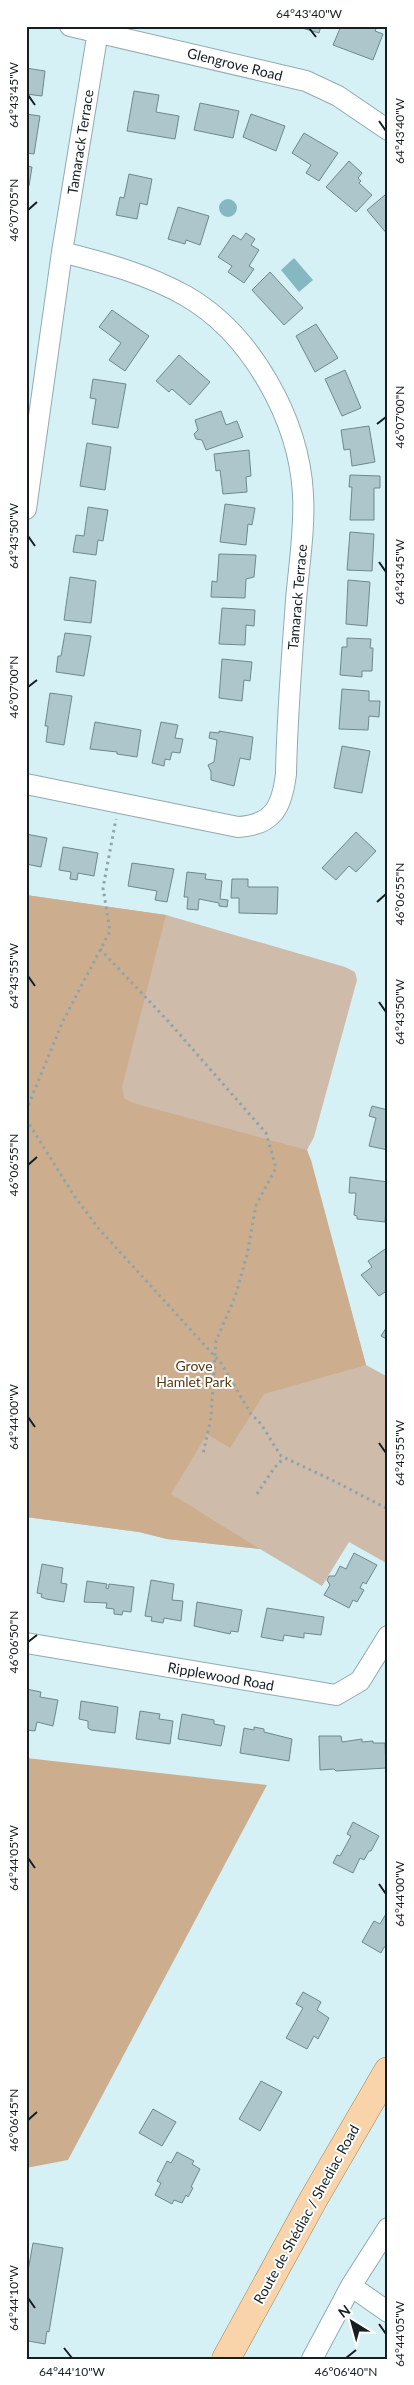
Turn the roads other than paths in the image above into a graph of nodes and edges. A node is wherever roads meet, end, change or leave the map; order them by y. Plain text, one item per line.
1 (70, 26) edge
2 (98, 31) junction
3 (388, 130) edge
4 (62, 252) junction
5 (26, 509) edge
6 (26, 784) edge
7 (388, 1636) edge
8 (26, 1643) edge
9 (388, 2071) edge
10 (388, 2228) edge
11 (351, 2286) junction
12 (388, 2312) edge
13 (226, 2359) edge
14 (312, 2359) edge

1 - 2 street, Glengrove Road
2 - 3 street, Glengrove Road
2 - 4 street, Tamarack Terrace
4 - 5 street, Tamarack Terrace
4 - 6 street, Tamarack Terrace
7 - 8 street, Ripplewood Road
9 - 13 main road, Route de Shédiac / Shediac Road
10 - 11 street
11 - 12 street
11 - 14 street

